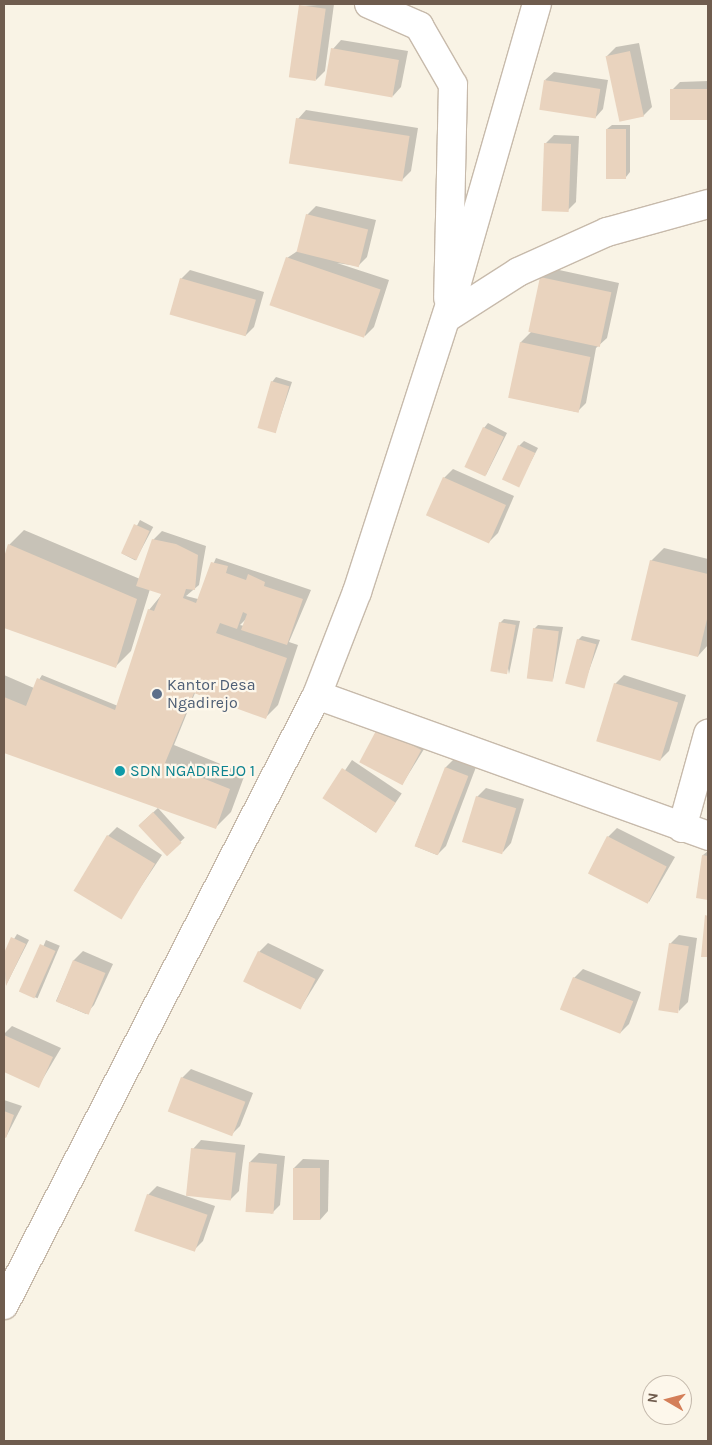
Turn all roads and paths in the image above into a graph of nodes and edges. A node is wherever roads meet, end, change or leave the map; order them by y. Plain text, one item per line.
1 (369, 4) edge
2 (537, 4) edge
3 (708, 204) edge
4 (448, 317) junction
5 (317, 695) junction
6 (708, 734) edge
7 (682, 828) junction
8 (708, 836) edge
9 (4, 1305) edge

1 - 4 street
2 - 4 street
3 - 4 street
4 - 5 street
5 - 7 street
5 - 9 street
6 - 7 street
7 - 8 street

